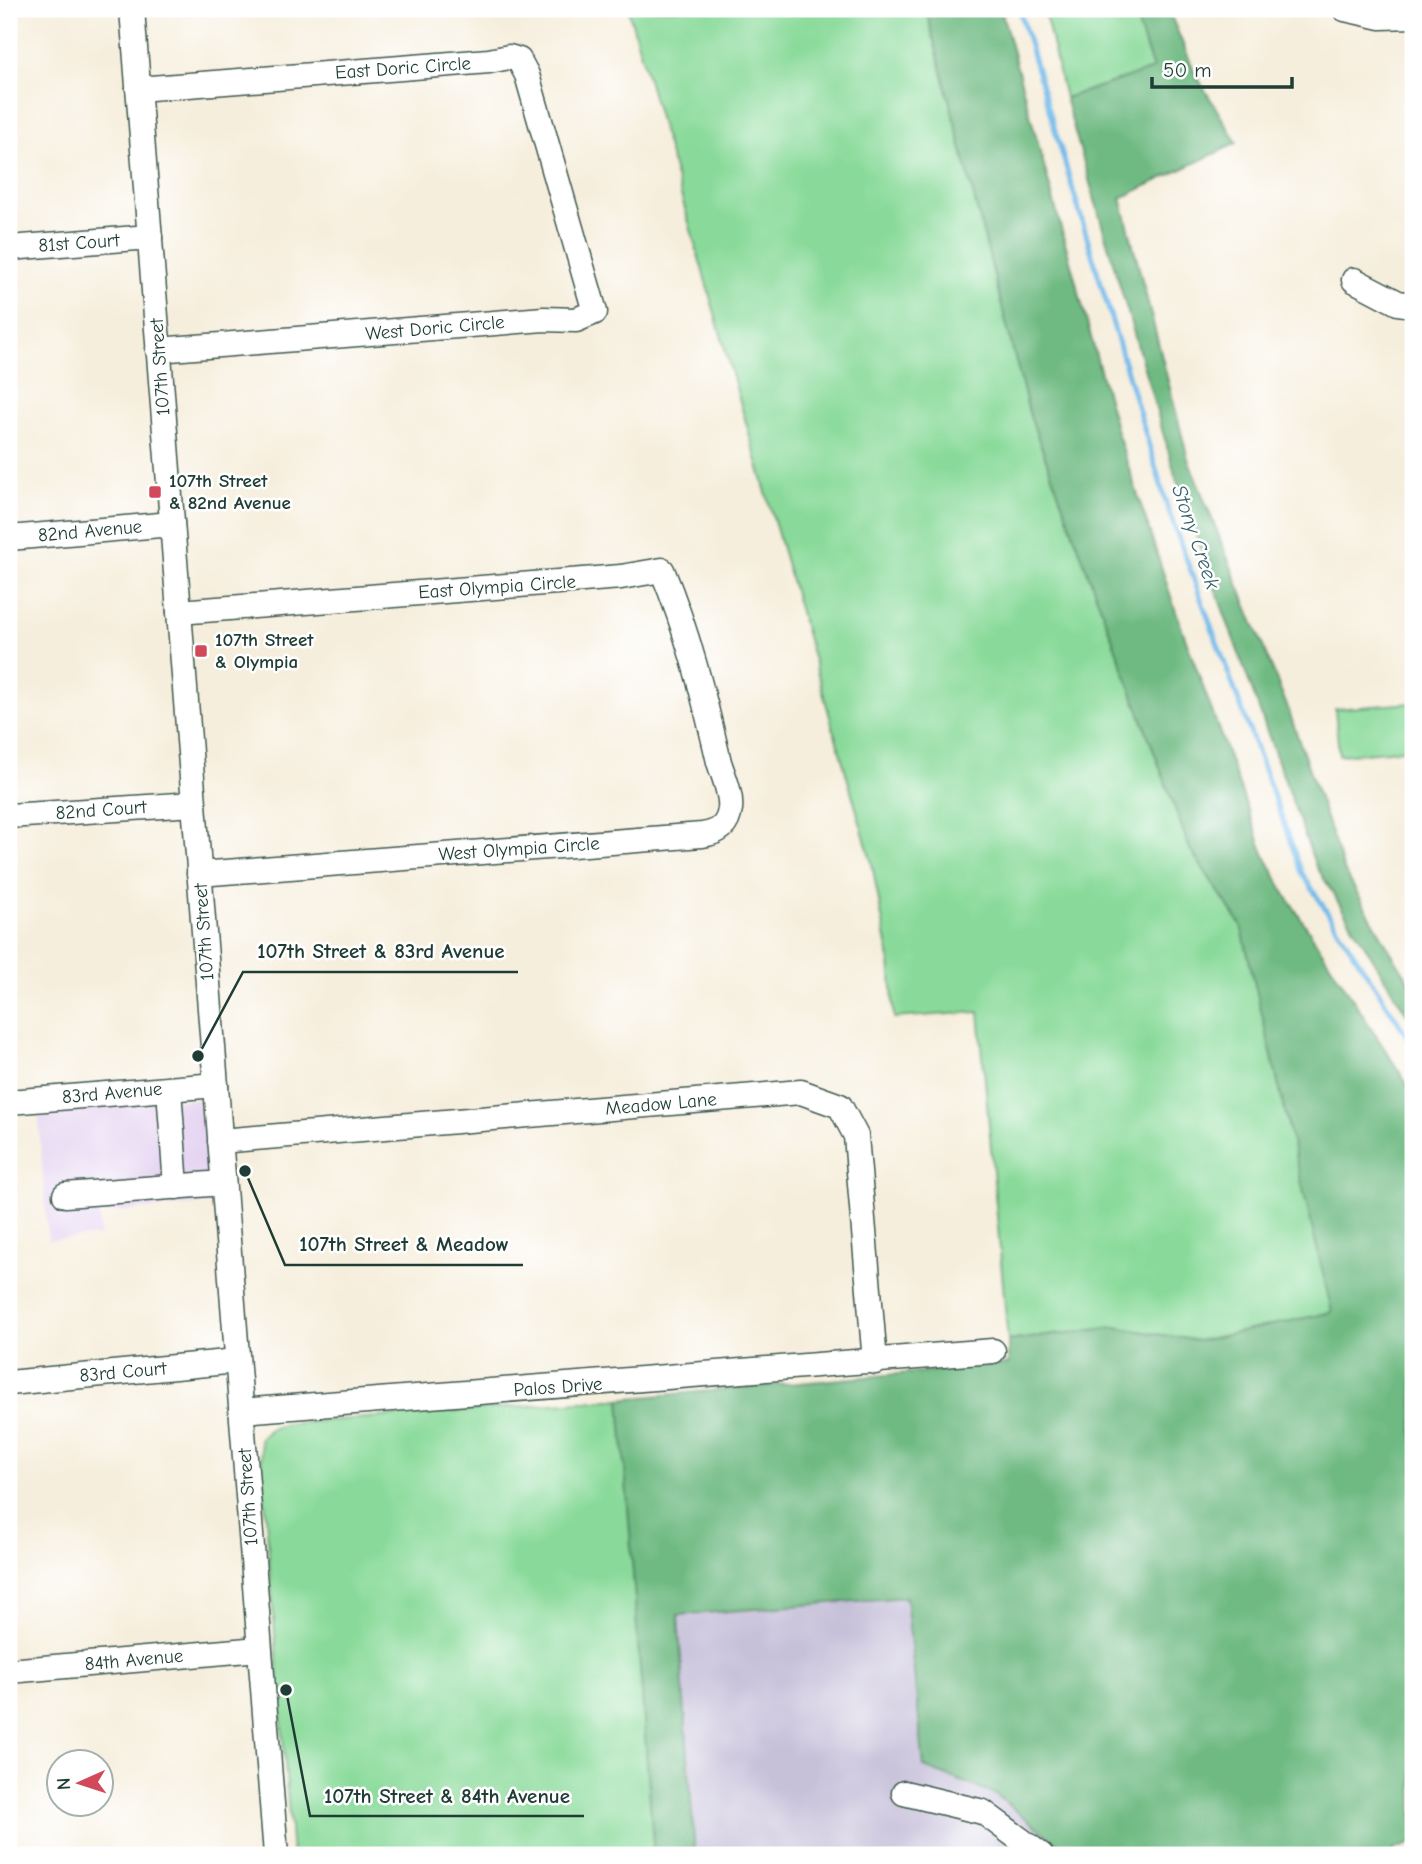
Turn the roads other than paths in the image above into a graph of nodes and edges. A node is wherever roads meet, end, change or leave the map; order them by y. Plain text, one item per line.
1 (132, 9) edge
2 (1345, 9) edge
3 (1413, 16) edge
4 (138, 89) junction
5 (564, 201) joint
6 (150, 237) junction
7 (9, 248) edge
8 (1354, 280) dead end
9 (1413, 305) edge
10 (158, 350) junction
11 (172, 524) junction
12 (9, 538) edge
13 (179, 612) junction
14 (708, 717) joint
15 (194, 804) junction
16 (9, 816) edge
17 (199, 874) junction
18 (216, 1085) junction
19 (169, 1088) junction
20 (9, 1102) edge
21 (220, 1141) junction
22 (223, 1183) junction
23 (176, 1187) junction
24 (65, 1195) dead end
25 (993, 1352) dead end
26 (237, 1362) junction
27 (875, 1362) junction
28 (9, 1383) edge
29 (241, 1411) junction
30 (260, 1649) junction
31 (9, 1671) edge
32 (904, 1794) dead end
33 (275, 1855) edge
34 (1041, 1855) edge

1 - 4 street, 107th Street
2 - 3 street
4 - 5 street, East Doric Circle
4 - 6 street, 107th Street
5 - 10 street, West Doric Circle
6 - 7 street, 81st Court
6 - 10 street, 107th Street
8 - 9 street
10 - 11 street, 107th Street
11 - 12 street, 82nd Avenue
11 - 13 street, 107th Street
13 - 14 street, East Olympia Circle
13 - 15 street, 107th Street
14 - 17 street, West Olympia Circle
15 - 16 street, 82nd Court
15 - 17 street, 107th Street
17 - 18 street, 107th Street
18 - 19 street, 83rd Avenue
18 - 21 street, 107th Street
19 - 20 street, 83rd Avenue
19 - 23 street
21 - 22 street, 107th Street
21 - 27 street, Meadow Lane
22 - 23 street
22 - 26 street, 107th Street
23 - 24 street
25 - 27 street, Palos Drive
26 - 28 street, 83rd Court
26 - 29 street, 107th Street
27 - 29 street, Palos Drive
29 - 30 street, 107th Street
30 - 31 street, 84th Avenue
30 - 33 street, 107th Street
32 - 34 street

